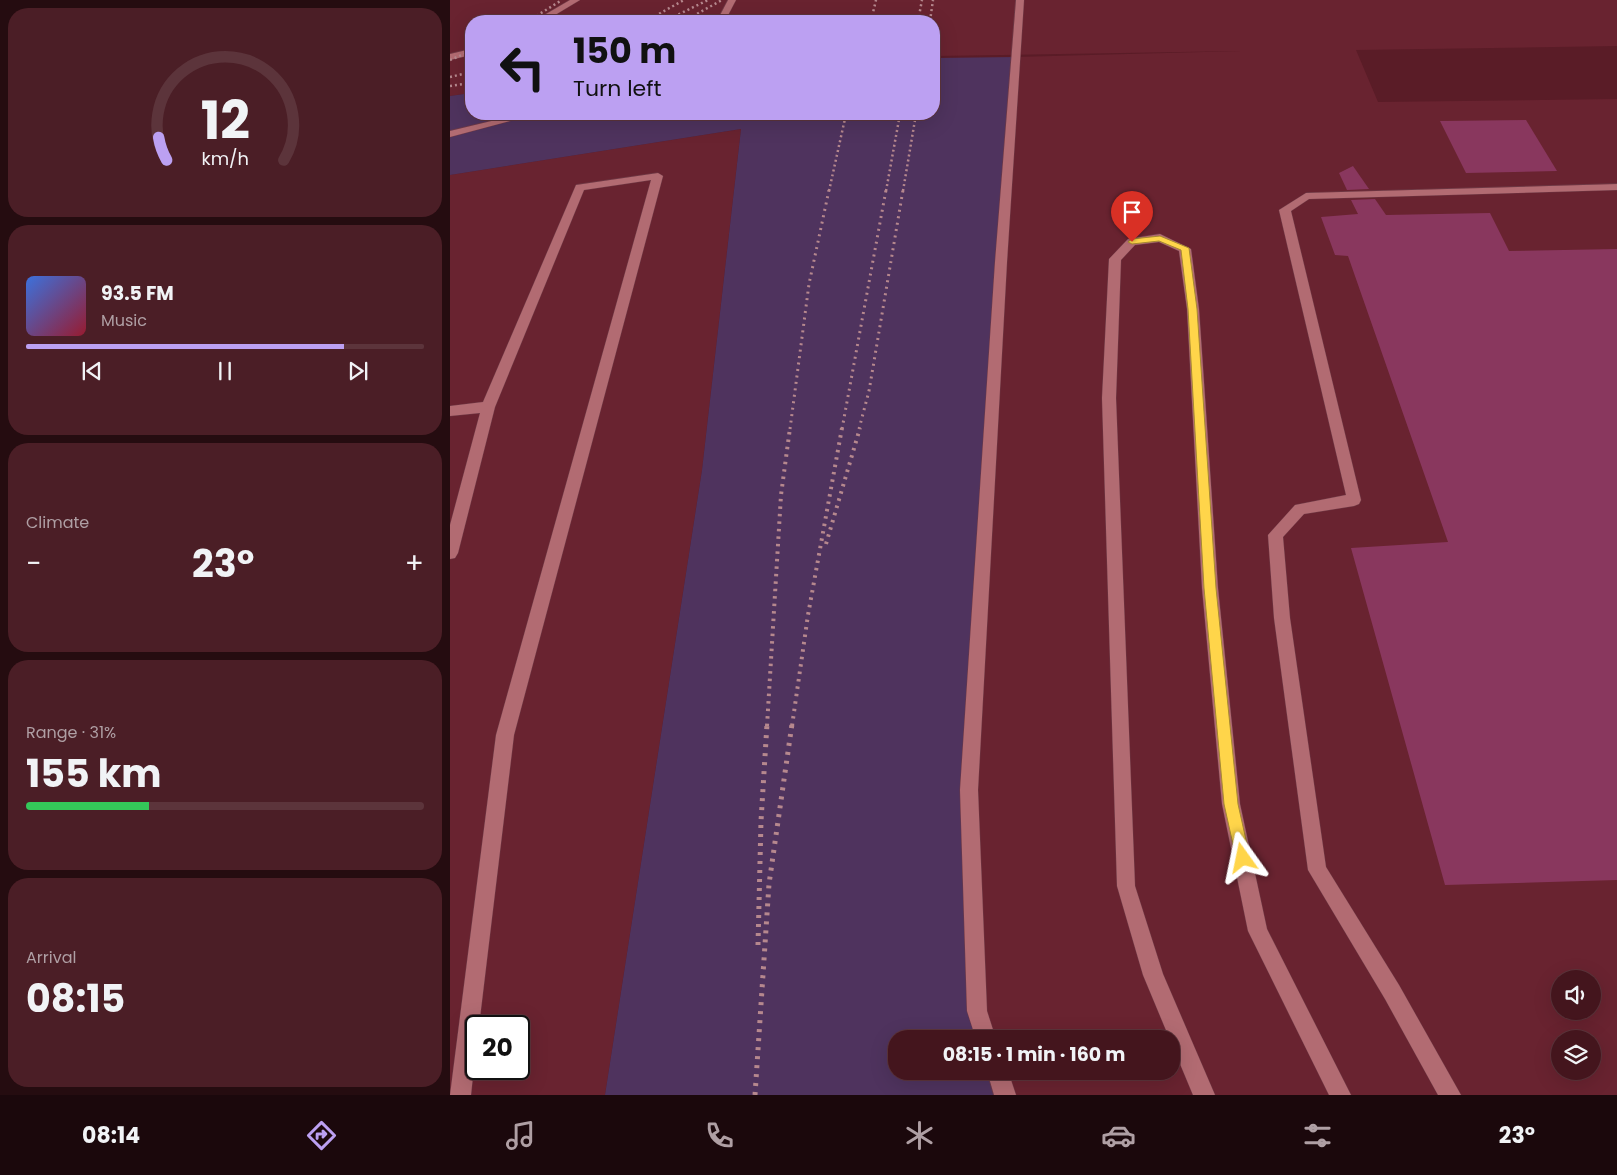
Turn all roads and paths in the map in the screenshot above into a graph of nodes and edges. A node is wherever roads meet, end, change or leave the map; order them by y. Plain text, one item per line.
1 (576, 0) edge
2 (732, 0) edge
3 (1020, 0) edge
4 (550, 15) edge
5 (724, 15) edge
6 (465, 53) edge
7 (450, 57) edge
8 (507, 120) edge
9 (450, 134) edge
10 (1617, 187) edge
11 (488, 407) junction
12 (450, 411) edge
13 (450, 554) edge
14 (983, 1030) edge
15 (1000, 1080) edge
16 (460, 1095) edge
17 (1005, 1095) edge
18 (1204, 1095) edge
19 (1340, 1095) edge
20 (1450, 1095) edge

1 - 4 lane
2 - 5 lane
3 - 14 lane
6 - 7 lane
8 - 9 lane
10 - 20 lane
11 - 12 lane
11 - 13 lane
11 - 16 lane
15 - 17 lane
18 - 19 lane

